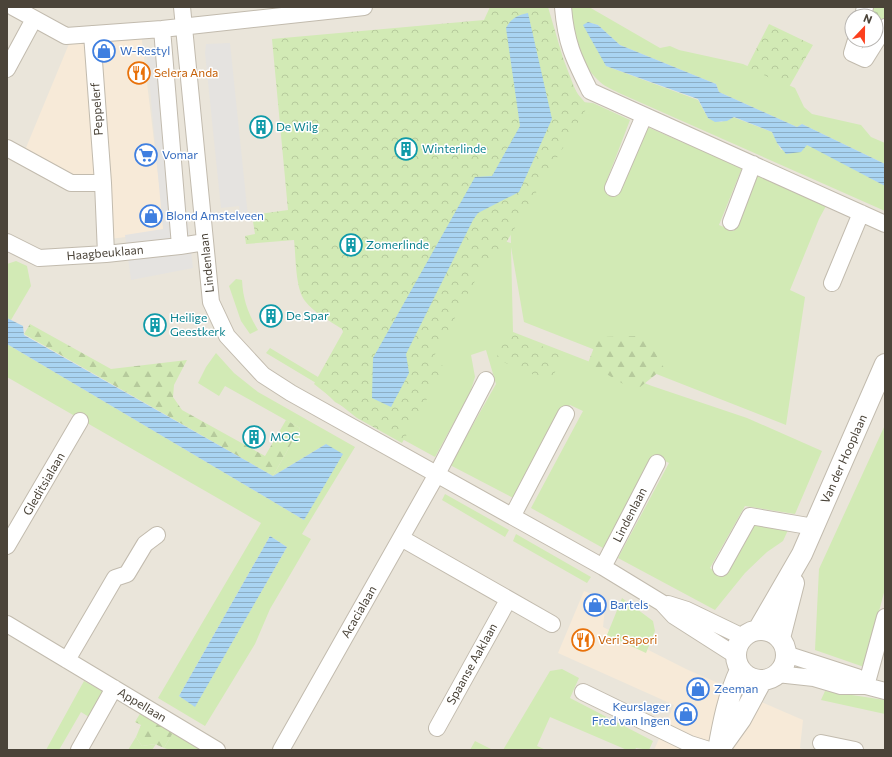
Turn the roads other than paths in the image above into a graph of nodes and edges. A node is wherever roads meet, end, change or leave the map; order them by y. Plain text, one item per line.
1 (13, 7) edge
2 (182, 7) edge
3 (364, 7) edge
4 (563, 7) edge
5 (34, 18) junction
6 (184, 25) junction
7 (162, 29) junction
8 (92, 34) junction
9 (854, 48) edge
10 (872, 48) edge
11 (7, 69) edge
12 (644, 116) junction
13 (7, 148) edge
14 (753, 164) junction
15 (103, 183) junction
16 (613, 188) dead end
17 (861, 213) junction
18 (731, 222) dead end
19 (885, 224) edge
20 (7, 242) edge
21 (205, 242) junction
22 (180, 246) junction
23 (106, 254) junction
24 (832, 283) dead end
25 (885, 364) edge
26 (486, 380) dead end
27 (566, 414) dead end
28 (80, 421) dead end
29 (656, 463) dead end
30 (437, 474) junction
31 (513, 515) junction
32 (814, 527) junction
33 (157, 535) dead end
34 (401, 538) junction
35 (7, 546) edge
36 (802, 554) junction
37 (603, 567) junction
38 (721, 568) dead end
39 (508, 600) junction
40 (662, 603) junction
41 (885, 617) edge
42 (7, 624) edge
43 (552, 624) dead end
44 (751, 633) junction
45 (783, 646) junction
46 (67, 660) junction
47 (738, 663) junction
48 (769, 678) junction
49 (866, 686) junction
50 (114, 688) junction
51 (885, 691) edge
52 (583, 692) dead end
53 (437, 728) dead end
54 (821, 742) dead end
55 (689, 747) edge
56 (838, 748) edge
57 (79, 750) edge
58 (217, 750) edge
59 (281, 750) edge
60 (709, 750) edge
61 (718, 750) edge
62 (855, 750) edge

1 - 5 street
2 - 6 street, Lindenlaan
3 - 6 street
4 - 12 street
5 - 8 street
5 - 11 street
6 - 7 street
6 - 21 street, Lindenlaan
7 - 8 street
7 - 22 street, Lindenlaan
8 - 15 street, Peppelerf
9 - 10 street
12 - 14 street
12 - 16 street
13 - 15 street
14 - 17 street
14 - 18 street
15 - 23 street, Peppelerf
17 - 19 street
17 - 24 street
20 - 23 street, Haagbeuklaan
21 - 22 street, Haagbeuklaan
21 - 30 street, Lindenlaan
22 - 23 street, Haagbeuklaan
25 - 32 street, Van der Hooplaan
26 - 30 street
27 - 31 street
28 - 35 street, Gleditsialaan
29 - 37 street, Lindenlaan
30 - 31 street, Lindenlaan
30 - 34 street, Acacialaan
31 - 37 street, Lindenlaan
32 - 36 street, Van der Hooplaan
32 - 38 street
33 - 46 street
34 - 39 street
34 - 59 street, Acacialaan
36 - 44 street, Van der Hooplaan
36 - 45 street, Van der Hooplaan
37 - 40 street, Lindenlaan
39 - 43 street
39 - 53 street, Spaanse Aaklaan
40 - 44 street, Lindenlaan
40 - 47 street, Lindenlaan
41 - 49 street
42 - 46 street, Appellaan
44 - 45 street
44 - 47 street
45 - 48 street
45 - 49 street
46 - 50 street, Appellaan
47 - 48 street
47 - 61 street
48 - 49 street
48 - 61 street
49 - 51 street
50 - 57 street
50 - 58 street, Appellaan
52 - 55 street
54 - 56 street
55 - 60 street
56 - 62 street

